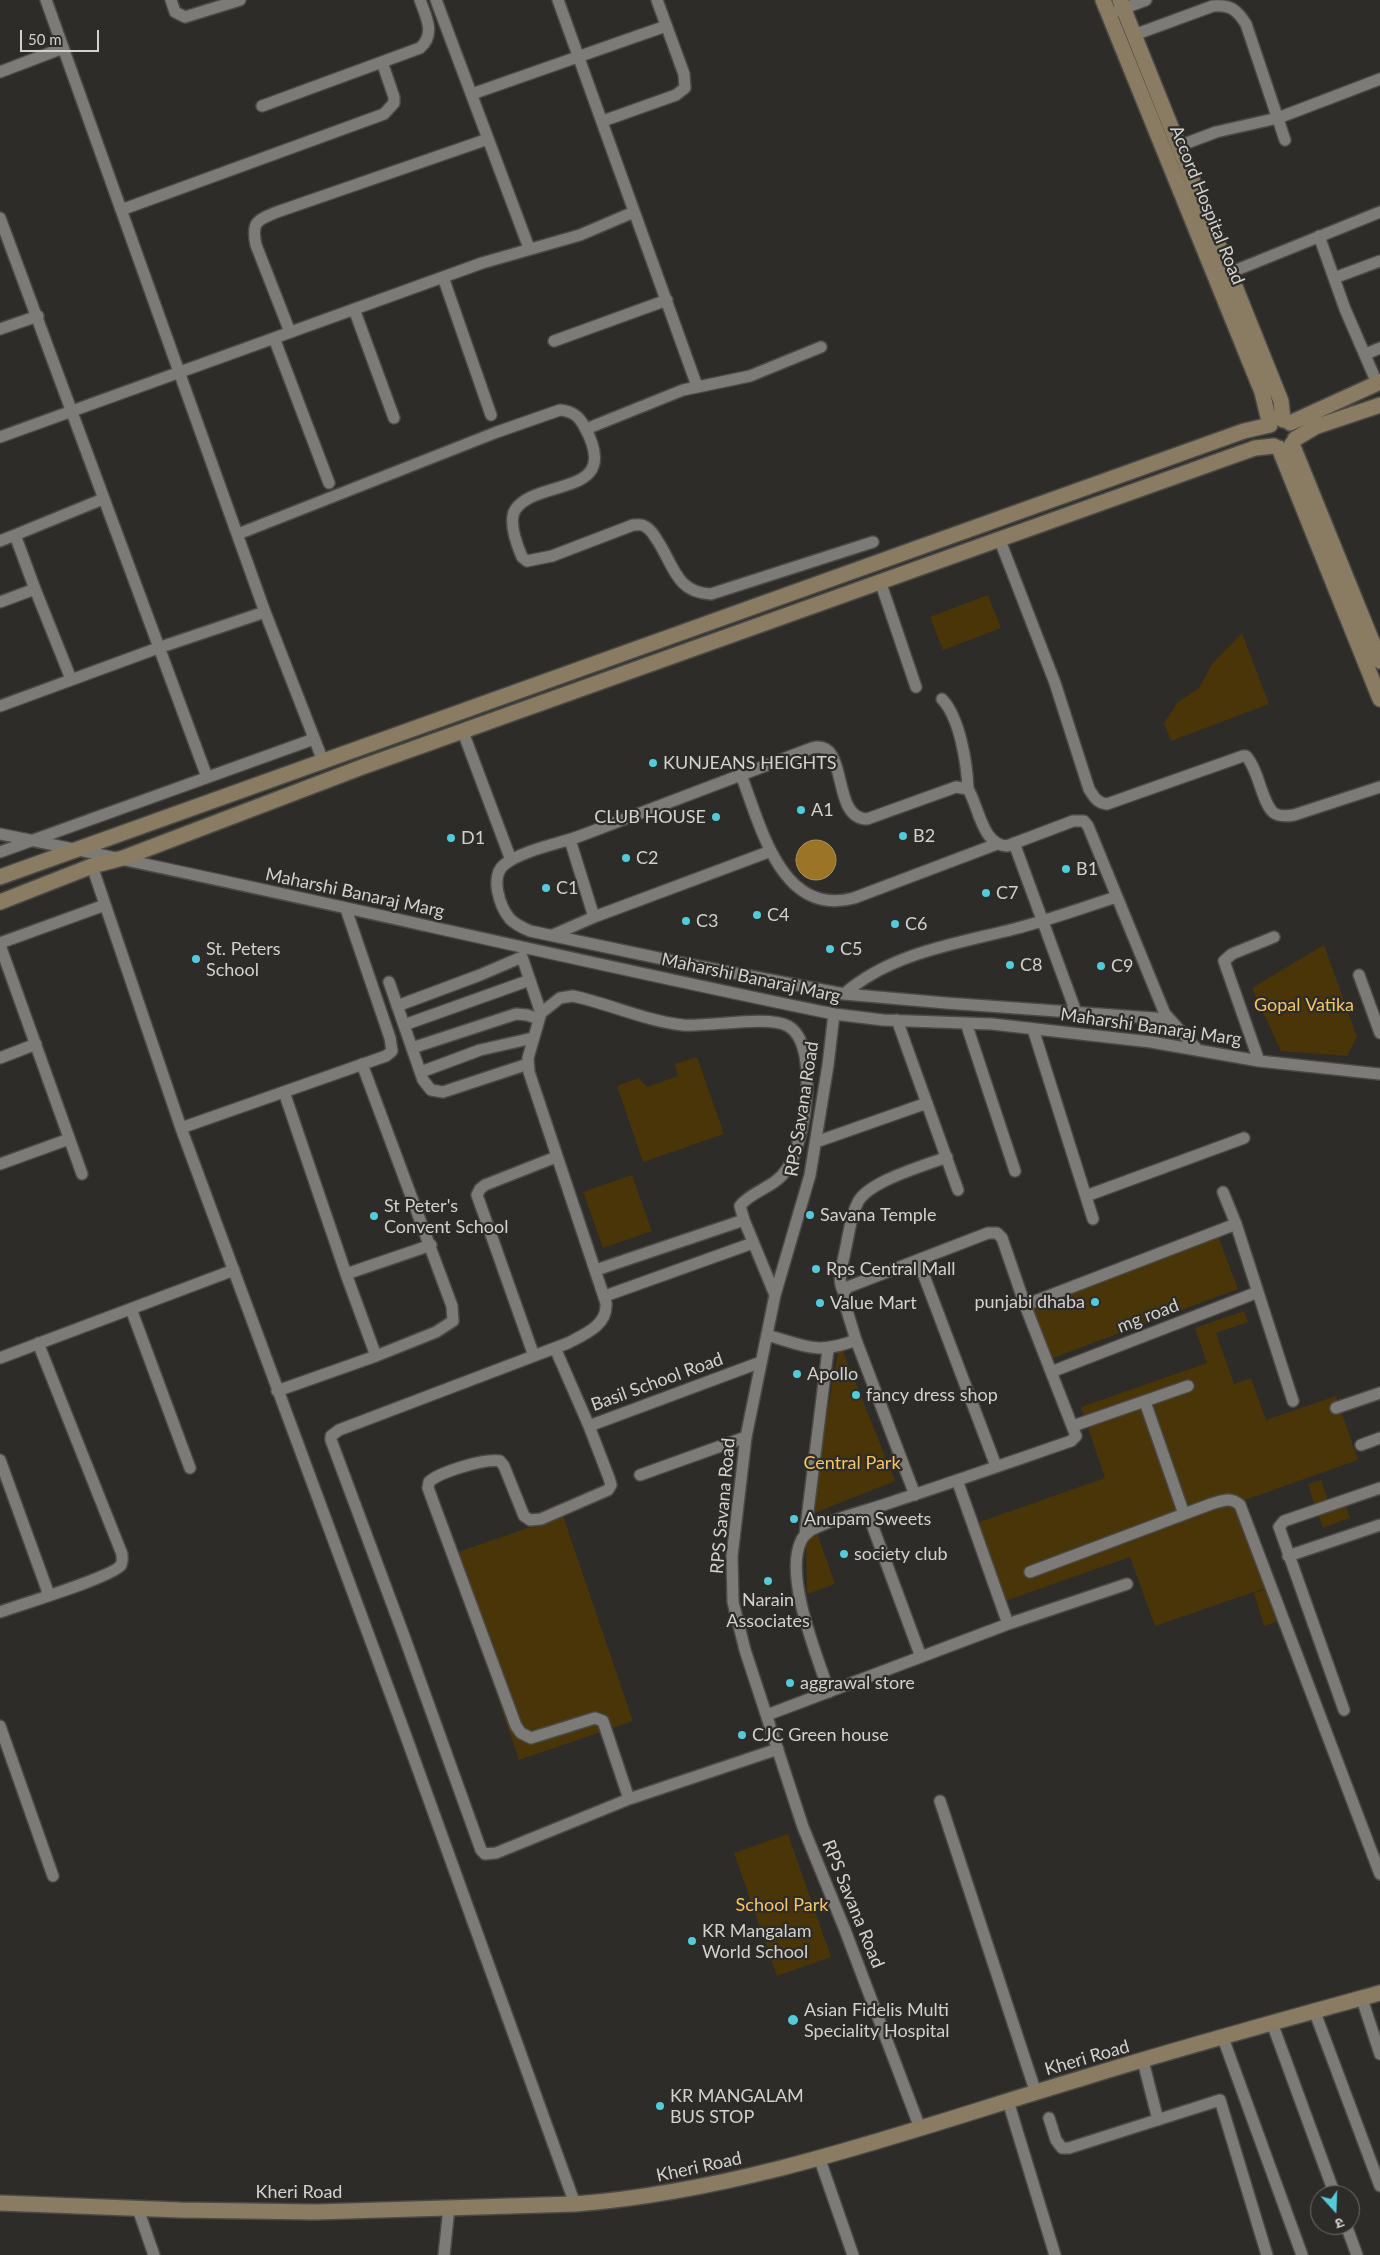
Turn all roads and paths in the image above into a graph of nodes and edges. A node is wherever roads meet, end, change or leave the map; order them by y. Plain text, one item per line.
1 (46, 0) edge
2 (171, 0) edge
3 (240, 0) edge
4 (420, 0) edge
5 (436, 0) edge
6 (558, 0) edge
7 (657, 0) edge
8 (1146, 0) edge
9 (1114, 6) edge
10 (666, 26) junction
11 (1134, 35) junction
12 (62, 48) junction
13 (579, 57) junction
14 (382, 62) junction
15 (0, 72) edge
16 (1380, 80) edge
17 (472, 94) junction
18 (262, 106) dead end
19 (1278, 118) junction
20 (603, 121) junction
21 (488, 139) junction
22 (1285, 140) dead end
23 (1179, 146) junction
24 (121, 210) junction
25 (634, 212) junction
26 (1380, 212) edge
27 (0, 218) edge
28 (2, 231) edge
29 (1319, 236) junction
30 (529, 248) junction
31 (1380, 261) edge
32 (1229, 272) junction
33 (443, 277) junction
34 (1334, 278) junction
35 (667, 300) junction
36 (354, 309) junction
37 (38, 316) junction
38 (0, 329) edge
39 (290, 332) junction
40 (274, 338) junction
41 (554, 341) dead end
42 (821, 347) dead end
43 (1380, 348) edge
44 (1366, 354) junction
45 (180, 371) junction
46 (1379, 382) edge
47 (697, 386) junction
48 (1380, 404) edge
49 (70, 412) junction
50 (491, 415) dead end
51 (394, 418) dead end
52 (1281, 423) junction
53 (586, 429) junction
54 (0, 437) edge
55 (1285, 444) junction
56 (329, 483) dead end
57 (103, 499) junction
58 (238, 534) junction
59 (16, 535) junction
60 (999, 538) junction
61 (0, 541) edge
62 (873, 542) dead end
63 (880, 581) junction
64 (35, 589) junction
65 (0, 602) edge
66 (266, 612) junction
67 (158, 648) junction
68 (1380, 661) edge
69 (71, 679) junction
70 (916, 687) dead end
71 (942, 699) dead end
72 (1380, 699) edge
73 (0, 706) edge
74 (463, 732) junction
75 (314, 739) junction
76 (323, 761) junction
77 (741, 775) junction
78 (207, 777) junction
79 (1380, 787) edge
80 (968, 789) junction
81 (0, 834) edge
82 (32, 840) junction
83 (570, 840) junction
84 (1014, 843) junction
85 (997, 844) junction
86 (78, 850) junction
87 (771, 851) junction
88 (0, 852) edge
89 (123, 858) junction
90 (511, 860) junction
91 (92, 866) junction
92 (0, 877) edge
93 (1116, 897) junction
94 (0, 902) edge
95 (105, 906) junction
96 (346, 909) junction
97 (594, 917) junction
98 (1044, 920) junction
99 (553, 935) junction
100 (1274, 937) dead end
101 (0, 944) edge
102 (1359, 975) dead end
103 (530, 980) junction
104 (389, 982) dead end
105 (844, 994) junction
106 (398, 1006) junction
107 (1076, 1012) junction
108 (834, 1014) junction
109 (540, 1016) junction
110 (1168, 1019) junction
111 (897, 1020) junction
112 (966, 1023) junction
113 (404, 1025) junction
114 (1033, 1029) junction
115 (1380, 1033) edge
116 (533, 1038) junction
117 (36, 1044) junction
118 (412, 1048) junction
119 (1196, 1048) junction
120 (0, 1058) edge
121 (1259, 1061) junction
122 (362, 1064) junction
123 (528, 1064) junction
124 (421, 1072) junction
125 (1380, 1074) edge
126 (284, 1092) junction
127 (927, 1103) junction
128 (181, 1128) junction
129 (69, 1138) junction
130 (1244, 1138) dead end
131 (816, 1142) junction
132 (556, 1157) junction
133 (947, 1157) junction
134 (0, 1164) edge
135 (1015, 1171) dead end
136 (82, 1174) dead end
137 (958, 1190) dead end
138 (1224, 1192) dead end
139 (1086, 1196) junction
140 (1093, 1218) dead end
141 (744, 1220) junction
142 (1236, 1224) junction
143 (753, 1243) junction
144 (431, 1245) junction
145 (918, 1260) junction
146 (234, 1270) junction
147 (596, 1270) junction
148 (346, 1274) junction
149 (844, 1292) junction
150 (1258, 1292) junction
151 (775, 1295) junction
152 (605, 1296) junction
153 (1025, 1305) junction
154 (131, 1309) junction
155 (767, 1335) junction
156 (856, 1340) junction
157 (38, 1343) junction
158 (555, 1348) junction
159 (828, 1350) junction
160 (376, 1356) junction
161 (534, 1356) junction
162 (0, 1358) edge
163 (761, 1362) junction
164 (1051, 1372) junction
165 (1188, 1386) dead end
166 (277, 1391) junction
167 (1380, 1393) edge
168 (1293, 1401) dead end
169 (1145, 1402) junction
170 (1336, 1408) dead end
171 (589, 1426) junction
172 (1074, 1426) junction
173 (746, 1437) junction
174 (1380, 1438) edge
175 (1361, 1445) dead end
176 (0, 1460) edge
177 (996, 1466) junction
178 (190, 1468) dead end
179 (640, 1475) dead end
180 (957, 1480) junction
181 (1380, 1488) edge
182 (915, 1494) junction
183 (867, 1511) junction
184 (1184, 1514) junction
185 (1380, 1525) edge
186 (805, 1535) junction
187 (1288, 1556) junction
188 (1030, 1572) dead end
189 (1127, 1584) dead end
190 (49, 1595) junction
191 (0, 1612) edge
192 (1008, 1624) junction
193 (921, 1657) junction
194 (829, 1692) junction
195 (1344, 1710) dead end
196 (767, 1716) junction
197 (0, 1726) edge
198 (778, 1749) junction
199 (629, 1799) junction
200 (940, 1801) dead end
201 (1380, 1874) edge
202 (53, 1876) dead end
203 (1380, 1994) edge
204 (1362, 1998) junction
205 (1314, 2010) junction
206 (1272, 2023) junction
207 (1224, 2038) junction
208 (1380, 2054) edge
209 (1143, 2061) junction
210 (1036, 2092) junction
211 (1008, 2101) junction
212 (1049, 2118) dead end
213 (1158, 2120) junction
214 (920, 2128) junction
215 (1374, 2154) edge
216 (819, 2157) junction
217 (1331, 2185) edge
218 (1380, 2186) edge
219 (0, 2203) edge
220 (575, 2204) junction
221 (449, 2208) junction
222 (138, 2209) junction
223 (1350, 2235) edge
224 (154, 2255) edge
225 (444, 2255) edge
226 (853, 2255) edge
227 (1055, 2255) edge
228 (1267, 2255) edge
229 (1302, 2255) edge
230 (1357, 2255) edge

1 - 12 street
2 - 3 street
4 - 14 street
5 - 17 street
6 - 13 street
7 - 10 street
8 - 9 street
9 - 11 street
9 - 52 street, Accord Hospital Road
10 - 13 street
10 - 20 street
11 - 19 street
11 - 23 street
12 - 15 street
12 - 24 street
13 - 17 street
13 - 20 street
14 - 18 street
14 - 24 street
16 - 19 street
17 - 21 street
19 - 22 street
19 - 23 street
20 - 25 street
21 - 30 street
21 - 39 street
23 - 32 street
24 - 45 street
25 - 30 street
25 - 35 street
26 - 29 street
27 - 28 street
28 - 37 street
29 - 32 street
29 - 34 street
30 - 33 street
31 - 34 street
32 - 52 street
33 - 36 street
33 - 50 street
34 - 44 street
35 - 41 street
35 - 47 street
36 - 39 street
36 - 51 street
37 - 38 street
37 - 49 street
39 - 40 street
40 - 45 street
40 - 56 street
42 - 47 street
43 - 44 street
44 - 46 street
45 - 49 street
45 - 58 street
46 - 52 street
47 - 53 street
48 - 55 street
49 - 54 street
49 - 57 street
52 - 55 street
52 - 55 street
52 - 76 street
53 - 58 street
53 - 62 street
55 - 60 street
55 - 68 street
55 - 72 street
57 - 59 street
57 - 67 street
58 - 66 street
59 - 61 street
59 - 64 street
60 - 63 street
60 - 79 street
63 - 70 street
63 - 74 street
64 - 65 street
64 - 69 street
66 - 67 street
66 - 75 street
67 - 69 street
67 - 78 street
69 - 73 street
71 - 80 street
74 - 89 street
74 - 90 street
75 - 76 street
75 - 78 street
76 - 86 street
77 - 80 street
77 - 83 street
77 - 87 street
78 - 82 street
80 - 85 street
81 - 82 street, Maharshi Banaraj Marg
82 - 86 street, Maharshi Banaraj Marg
82 - 88 street
83 - 90 street
83 - 97 street
84 - 85 street
84 - 93 street
84 - 98 street
85 - 87 street
86 - 89 street, Maharshi Banaraj Marg
86 - 92 street
87 - 97 street
89 - 91 street
89 - 96 street, Maharshi Banaraj Marg
90 - 99 street
91 - 94 street
91 - 95 street
93 - 98 street
93 - 110 street
95 - 101 street
95 - 128 street
96 - 108 street, Maharshi Banaraj Marg
96 - 122 street
97 - 99 street
98 - 105 street
98 - 107 street
99 - 105 street
100 - 121 street
101 - 117 street
102 - 115 street
103 - 106 street
103 - 109 street
103 - 113 street
104 - 106 street
105 - 107 street
106 - 113 street
107 - 110 street
108 - 111 street, Maharshi Banaraj Marg
108 - 131 street, RPS Savana Road
109 - 116 street
109 - 118 street
109 - 141 street
110 - 119 street
111 - 112 street, Maharshi Banaraj Marg
111 - 127 street
112 - 114 street, Maharshi Banaraj Marg
112 - 135 street
113 - 118 street
114 - 119 street, Maharshi Banaraj Marg
114 - 139 street
116 - 123 street
116 - 124 street
117 - 120 street
117 - 129 street
118 - 124 street
119 - 121 street, Maharshi Banaraj Marg
121 - 125 street, Maharshi Banaraj Marg
122 - 126 street
122 - 144 street
123 - 124 street
123 - 132 street
126 - 128 street
126 - 148 street
127 - 131 street
127 - 133 street
128 - 146 street
129 - 134 street
129 - 136 street
130 - 139 street
131 - 151 street, RPS Savana Road
132 - 147 street
132 - 161 street
133 - 137 street
133 - 149 street
138 - 142 street
139 - 140 street
141 - 143 street
141 - 147 street
142 - 150 street
142 - 153 street
143 - 151 street
143 - 152 street
144 - 148 street
144 - 160 street
145 - 149 street
145 - 153 street
145 - 177 street
146 - 154 street
146 - 166 street
147 - 152 street
148 - 160 street
149 - 156 street
150 - 164 street, mg road
150 - 168 street
151 - 155 street, RPS Savana Road
152 - 158 street
153 - 164 street
154 - 157 street
154 - 178 street
155 - 159 street
155 - 163 street, RPS Savana Road
156 - 159 street
156 - 182 street
157 - 162 street
157 - 190 street
158 - 161 street
158 - 171 street, Basil School Road
159 - 186 street
160 - 166 street
161 - 199 street
163 - 171 street, Basil School Road
163 - 173 street, RPS Savana Road
164 - 172 street
165 - 169 street
166 - 220 street
167 - 170 street
169 - 172 street
169 - 184 street
171 - 199 street
172 - 177 street
173 - 179 street
173 - 196 street, RPS Savana Road
174 - 175 street
176 - 190 street
177 - 180 street
180 - 182 street
180 - 192 street
181 - 187 street
182 - 183 street
183 - 186 street
183 - 193 street
184 - 188 street
184 - 201 street
185 - 187 street
186 - 194 street
187 - 195 street
189 - 192 street
190 - 191 street
192 - 193 street
193 - 194 street
194 - 196 street
196 - 198 street, RPS Savana Road
197 - 202 street
198 - 199 street
198 - 214 street, RPS Savana Road
200 - 210 street
203 - 204 street, Kheri Road
204 - 205 street, Kheri Road
204 - 208 street
205 - 206 street, Kheri Road
205 - 215 street
206 - 207 street, Kheri Road
206 - 217 street
207 - 209 street, Kheri Road
207 - 229 street
209 - 210 street, Kheri Road
209 - 213 street
210 - 211 street, Kheri Road
211 - 214 street, Kheri Road
211 - 227 street
212 - 213 street
213 - 228 street
214 - 216 street, Kheri Road
215 - 218 street
216 - 220 street, Kheri Road
216 - 226 street
219 - 222 street, Kheri Road
220 - 221 street, Kheri Road
221 - 222 street, Kheri Road
221 - 225 street
222 - 224 street
223 - 230 street

